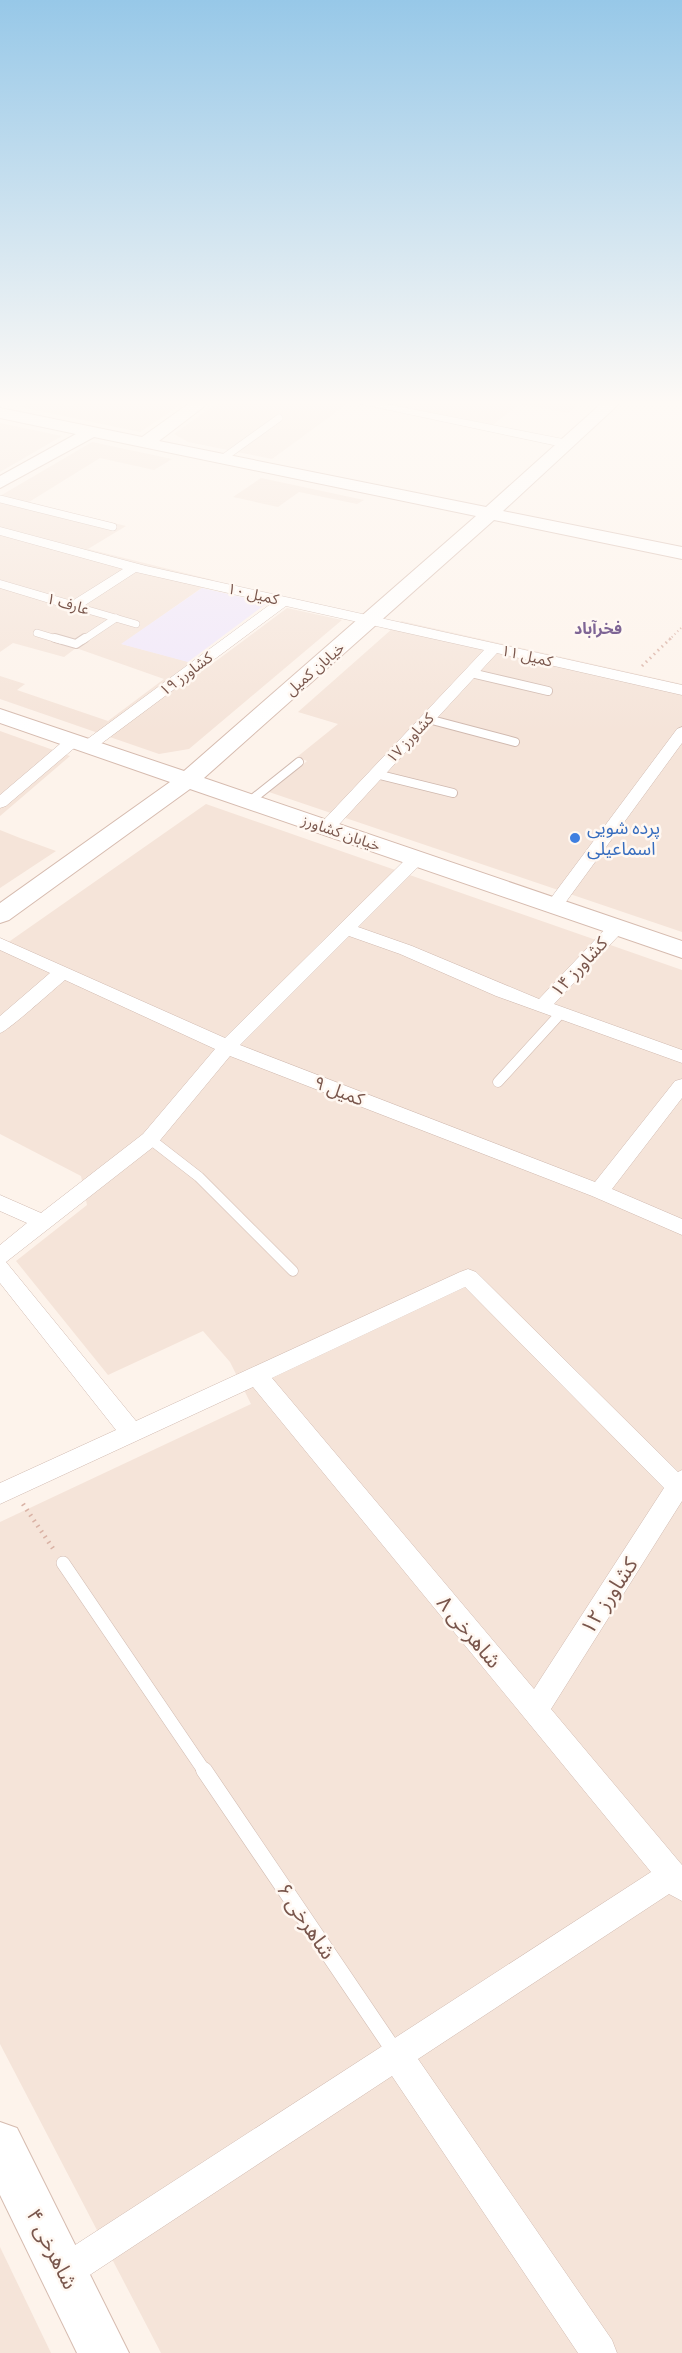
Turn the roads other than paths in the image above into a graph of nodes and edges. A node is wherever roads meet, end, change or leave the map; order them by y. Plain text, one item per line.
1 (52, 512) edge
2 (480, 512) edge
3 (493, 512) edge
4 (491, 514) junction
5 (113, 527) dead end
6 (0, 531) edge
7 (682, 553) edge
8 (135, 567) junction
9 (0, 584) edge
10 (283, 601) junction
11 (74, 606) junction
12 (116, 618) junction
13 (371, 621) junction
14 (136, 624) dead end
15 (36, 633) dead end
16 (494, 648) junction
17 (471, 674) junction
18 (682, 690) edge
19 (548, 691) dead end
20 (0, 716) edge
21 (428, 719) junction
22 (682, 732) edge
23 (515, 742) dead end
24 (81, 743) junction
25 (299, 762) dead end
26 (376, 774) junction
27 (188, 780) junction
28 (453, 793) dead end
29 (250, 801) junction
30 (0, 803) edge
31 (326, 828) junction
32 (416, 859) junction
33 (554, 906) junction
34 (0, 915) edge
35 (346, 928) junction
36 (616, 928) junction
37 (0, 943) edge
38 (682, 950) edge
39 (63, 972) junction
40 (542, 1006) junction
41 (561, 1013) junction
42 (0, 1027) edge
43 (228, 1046) junction
44 (682, 1057) edge
45 (498, 1082) dead end
46 (682, 1085) edge
47 (150, 1138) junction
48 (599, 1191) junction
49 (0, 1202) edge
50 (43, 1222) junction
51 (682, 1228) edge
52 (0, 1256) edge
53 (0, 1268) edge
54 (293, 1271) dead end
55 (256, 1376) junction
56 (132, 1433) junction
57 (680, 1484) edge
58 (6, 1492) edge
59 (63, 1563) road end
60 (535, 1711) junction
61 (677, 1881) edge
62 (397, 2055) junction
63 (0, 2145) edge
64 (64, 2272) junction
65 (104, 2353) edge
66 (599, 2353) edge

1 - 5 lane
2 - 4 street
3 - 4 street, خیابان کمیل
4 - 7 street
4 - 13 street, خیابان کمیل
6 - 8 street, کمیل ۱۰
8 - 10 street, کمیل ۱۰
8 - 11 street
9 - 11 street, عارف ۱
10 - 13 street, کمیل ۱۰
10 - 24 street, کشاورز ۱۹
11 - 12 lane, عارف ۱
12 - 14 lane, عارف ۱
12 - 15 lane
13 - 16 street, کمیل ۱۱
13 - 27 street, خیابان کمیل
16 - 17 street, کشاورز ۱۷
16 - 18 street, کمیل ۱۱
17 - 19 lane
17 - 21 street, کشاورز ۱۷
20 - 24 street, خیابان کشاورز
21 - 23 lane
21 - 26 street, کشاورز ۱۷
22 - 33 street
24 - 27 street, خیابان کشاورز
24 - 30 street, کشاورز ۱۹
25 - 29 lane
26 - 28 lane
26 - 31 street, کشاورز ۱۷
27 - 29 street, خیابان کشاورز
27 - 34 street, خیابان کمیل
29 - 31 street, خیابان کشاورز
31 - 32 street, خیابان کشاورز
32 - 33 street, خیابان کشاورز
32 - 35 street
33 - 36 street, خیابان کشاورز
35 - 40 street
35 - 43 street
36 - 38 street, خیابان کشاورز
36 - 40 street, کشاورز ۱۴
37 - 39 street, کمیل ۹
39 - 42 street
39 - 43 street, کمیل ۹
40 - 41 street
41 - 44 street
41 - 45 lane
43 - 47 street
43 - 48 street, کمیل ۹
46 - 48 street
47 - 50 street
47 - 54 lane
48 - 51 street, کمیل ۹
49 - 50 street
50 - 52 street
53 - 56 street
55 - 56 street
55 - 57 street
55 - 60 street, شاهرخی ۸
56 - 58 street
57 - 60 street, کشاورز ۱۲
59 - 62 lane, شاهرخی ۶
60 - 61 street, شاهرخی ۸
61 - 62 street
62 - 64 street
62 - 66 street, شاهرخی ۶
63 - 64 street, شاهرخی ۴
64 - 65 street, شاهرخی ۴

